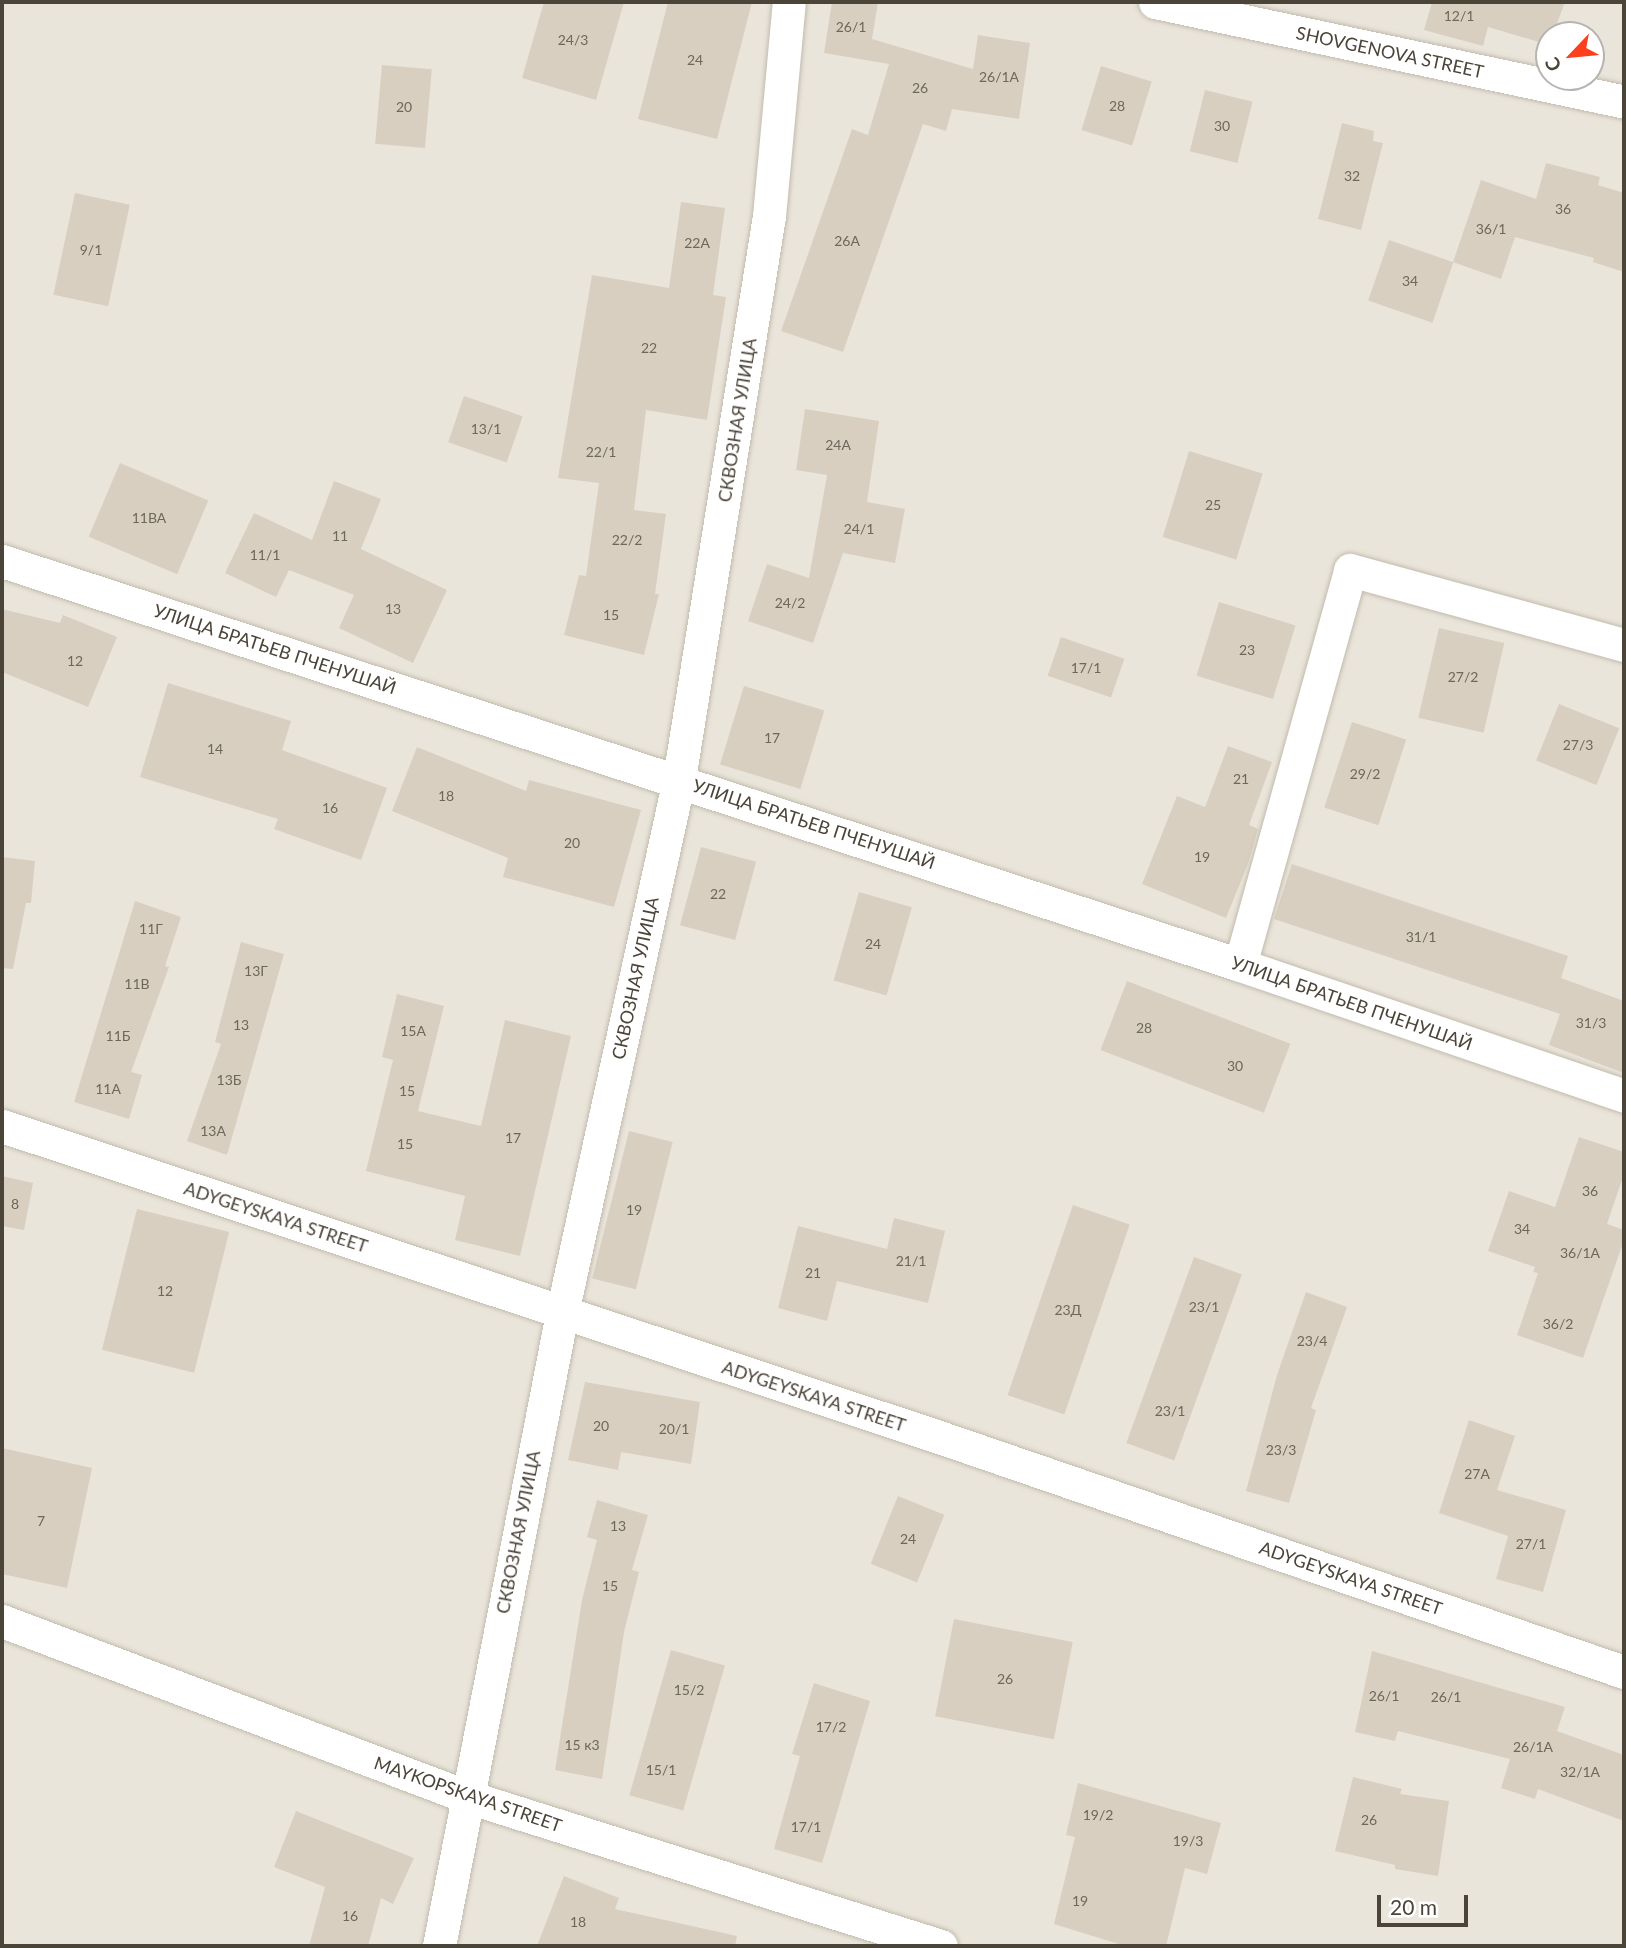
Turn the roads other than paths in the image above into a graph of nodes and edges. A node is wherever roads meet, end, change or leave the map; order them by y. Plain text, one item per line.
1 (789, 2) edge
2 (1155, 2) edge
3 (1624, 102) edge
4 (2, 561) edge
5 (1624, 645) edge
6 (679, 779) junction
7 (1240, 965) junction
8 (1624, 1096) edge
9 (2, 1126) edge
10 (562, 1313) junction
11 (2, 1621) edge
12 (1624, 1672) edge
13 (465, 1796) junction
14 (439, 1946) edge
15 (941, 1946) edge

1 - 6 street, СКВОЗНАЯ УЛИЦА
2 - 3 street, SHOVGENOVA STREET
4 - 6 street, УЛИЦА БРАТЬЕВ ПЧЕНУШАЙ
5 - 7 street
6 - 7 street, УЛИЦА БРАТЬЕВ ПЧЕНУШАЙ
6 - 10 street, СКВОЗНАЯ УЛИЦА
7 - 8 street, УЛИЦА БРАТЬЕВ ПЧЕНУШАЙ
9 - 10 street, ADYGEYSKAYA STREET
10 - 12 street, ADYGEYSKAYA STREET
10 - 13 street, СКВОЗНАЯ УЛИЦА
11 - 13 street, MAYKOPSKAYA STREET
13 - 14 street, СКВОЗНАЯ УЛИЦА
13 - 15 street, MAYKOPSKAYA STREET

